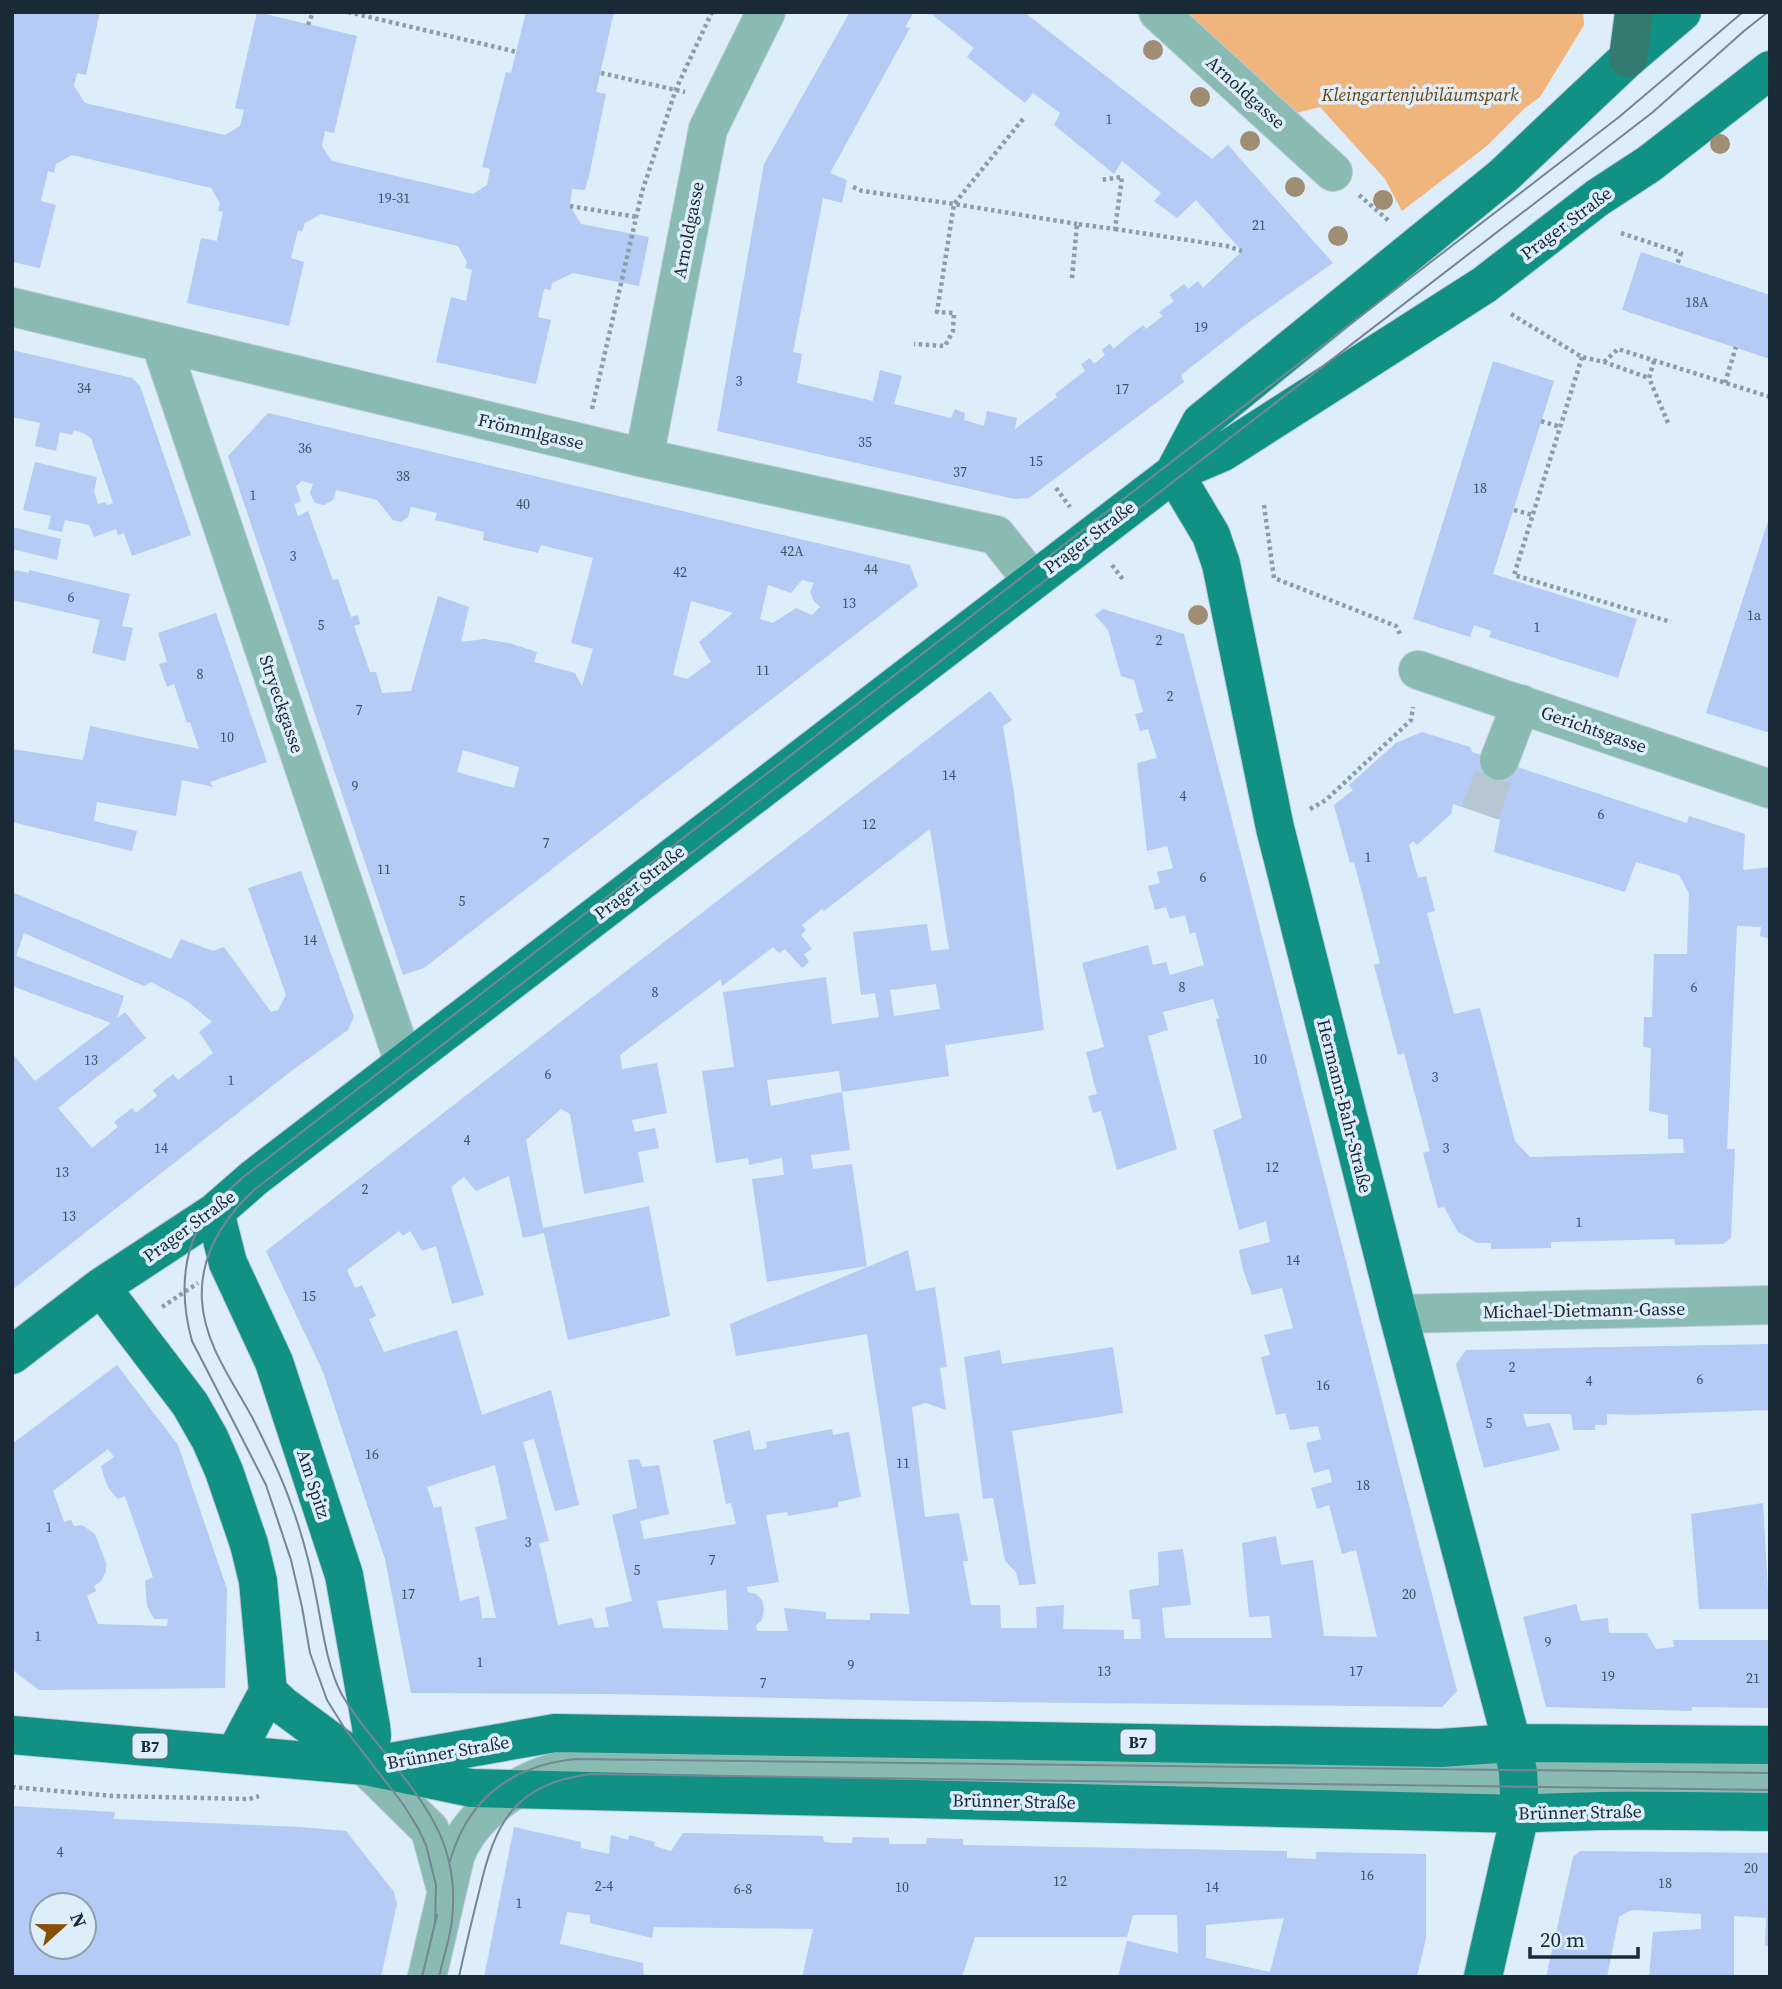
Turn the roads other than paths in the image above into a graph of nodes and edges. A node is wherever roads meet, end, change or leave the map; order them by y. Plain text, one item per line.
1 (766, 12) edge
2 (1158, 12) edge
3 (1634, 12) edge
4 (1682, 12) edge
5 (1628, 58) junction
6 (1770, 70) edge
7 (1333, 172) road end
8 (12, 307) edge
9 (161, 344) junction
10 (644, 458) junction
11 (1174, 472) junction
12 (1032, 580) junction
13 (1418, 670) road end
14 (1521, 704) junction
15 (1499, 761) tunnel mouth
16 (1770, 789) edge
17 (404, 1063) junction
18 (215, 1212) junction
19 (101, 1287) junction
20 (1770, 1305) edge
21 (1398, 1314) junction
22 (12, 1355) edge
23 (268, 1692) junction
24 (12, 1735) edge
25 (1770, 1745) edge
26 (235, 1754) junction
27 (365, 1766) junction
28 (1517, 1779) junction
29 (1770, 1781) edge
30 (516, 1789) junction
31 (1770, 1812) edge
32 (447, 1891) junction
33 (427, 1977) edge
34 (1483, 1977) edge

1 - 10 street, Arnoldgasse
2 - 7 street, Arnoldgasse
3 - 5 highway
4 - 5 main road, Prager Straße
5 - 11 main road, Prager Straße
6 - 11 main road, Prager Straße
8 - 9 street, Frömmlgasse
9 - 10 street, Frömmlgasse
9 - 17 street, Stryeckgasse
10 - 12 street, Frömmlgasse
11 - 12 main road, Prager Straße
11 - 21 main road, Hermann-Bahr-Straße
12 - 17 main road, Prager Straße
13 - 14 street, Gerichtsgasse
14 - 15 street
14 - 16 street, Gerichtsgasse
17 - 18 main road, Prager Straße
18 - 19 main road, Prager Straße
18 - 27 main road, Am Spitz
19 - 22 main road
19 - 23 main road
20 - 21 street, Michael-Dietmann-Gasse
21 - 28 main road, Hermann-Bahr-Straße
23 - 26 main road
23 - 27 main road
24 - 26 main road, B7
25 - 28 main road, Brünner Straße / B7
26 - 27 main road, B7
27 - 28 main road, Brünner Straße / B7
27 - 30 main road, Brünner Straße / B7
27 - 32 street
28 - 29 street, Brünner Straße
28 - 30 street
28 - 31 main road, Brünner Straße / B7
28 - 34 main road
30 - 32 street
32 - 33 street

